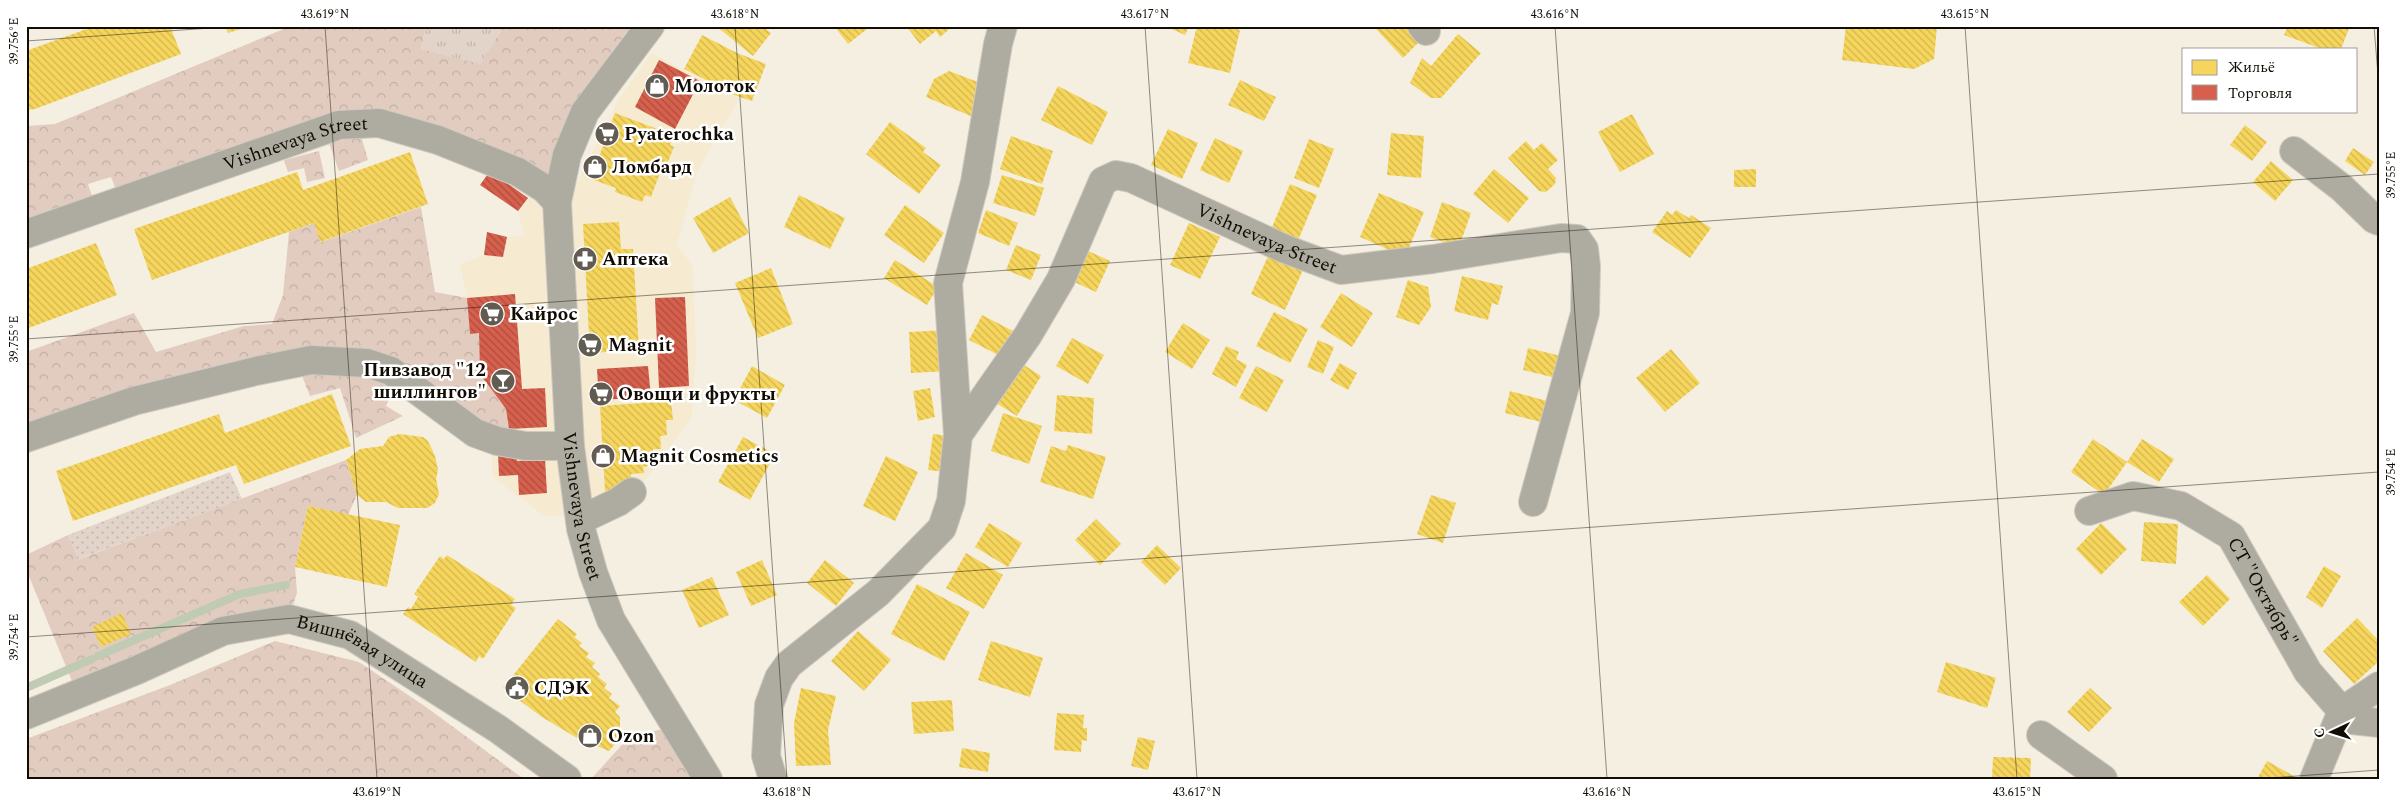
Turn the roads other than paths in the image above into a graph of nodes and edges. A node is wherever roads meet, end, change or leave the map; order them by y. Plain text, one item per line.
1 (650, 26) edge
2 (1003, 26) edge
3 (2294, 151) dead end
4 (557, 202) junction
5 (2379, 220) edge
6 (26, 234) edge
7 (958, 435) junction
8 (26, 438) edge
9 (570, 446) junction
10 (632, 492) dead end
11 (1533, 502) dead end
12 (2090, 511) dead end
13 (580, 520) junction
14 (2379, 686) edge
15 (2342, 711) junction
16 (30, 712) edge
17 (2379, 723) edge
18 (2041, 736) dead end
19 (567, 779) edge
20 (708, 779) edge
21 (773, 779) edge
22 (2103, 779) edge
23 (2314, 779) edge

1 - 4 street, Vishnevaya Street
2 - 7 street
3 - 5 street
4 - 6 street, Vishnevaya Street
4 - 9 street, Vishnevaya Street
7 - 11 street, Vishnevaya Street
7 - 21 street
8 - 9 street
9 - 13 street, Vishnevaya Street
10 - 13 street
12 - 15 street, СТ "Октябрь"
13 - 20 street, Vishnevaya Street
14 - 15 street
15 - 17 street
15 - 23 street
16 - 19 street, Вишнёвая улица
18 - 22 street

